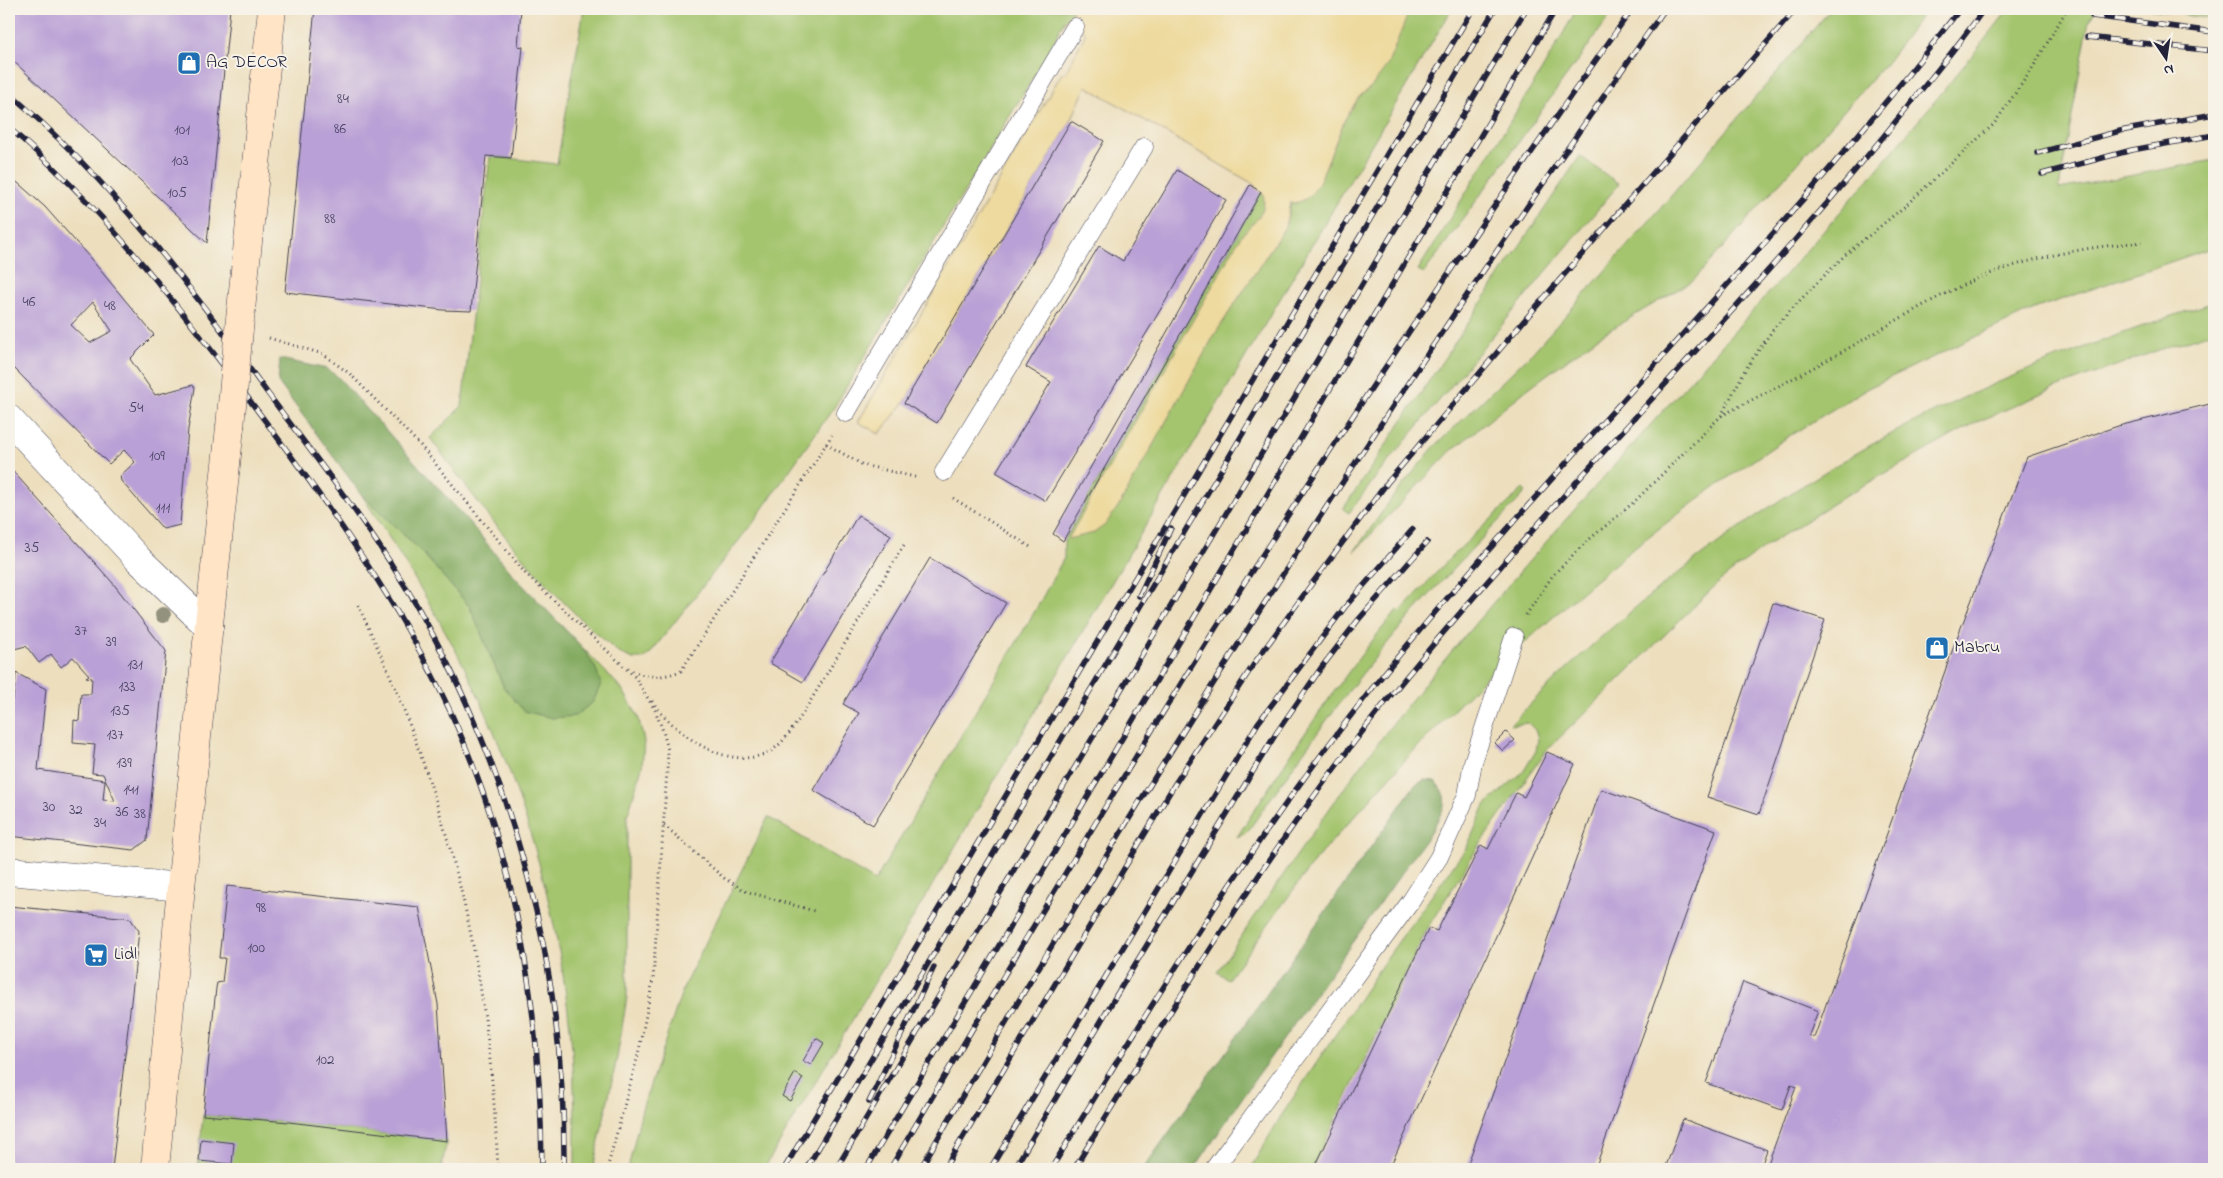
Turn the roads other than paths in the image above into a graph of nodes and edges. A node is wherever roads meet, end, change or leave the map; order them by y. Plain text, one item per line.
1 (272, 9) edge
2 (1075, 27) dead end
3 (1144, 147) dead end
4 (846, 413) road end
5 (9, 420) edge
6 (940, 479) road end
7 (210, 627) junction
8 (1514, 637) road end
9 (9, 871) edge
10 (181, 887) junction
11 (155, 1169) edge
12 (1214, 1169) edge

1 - 7 street, bridge
2 - 4 lane
3 - 6 lane
5 - 7 street
7 - 10 street
8 - 12 lane
9 - 10 street
10 - 11 street

